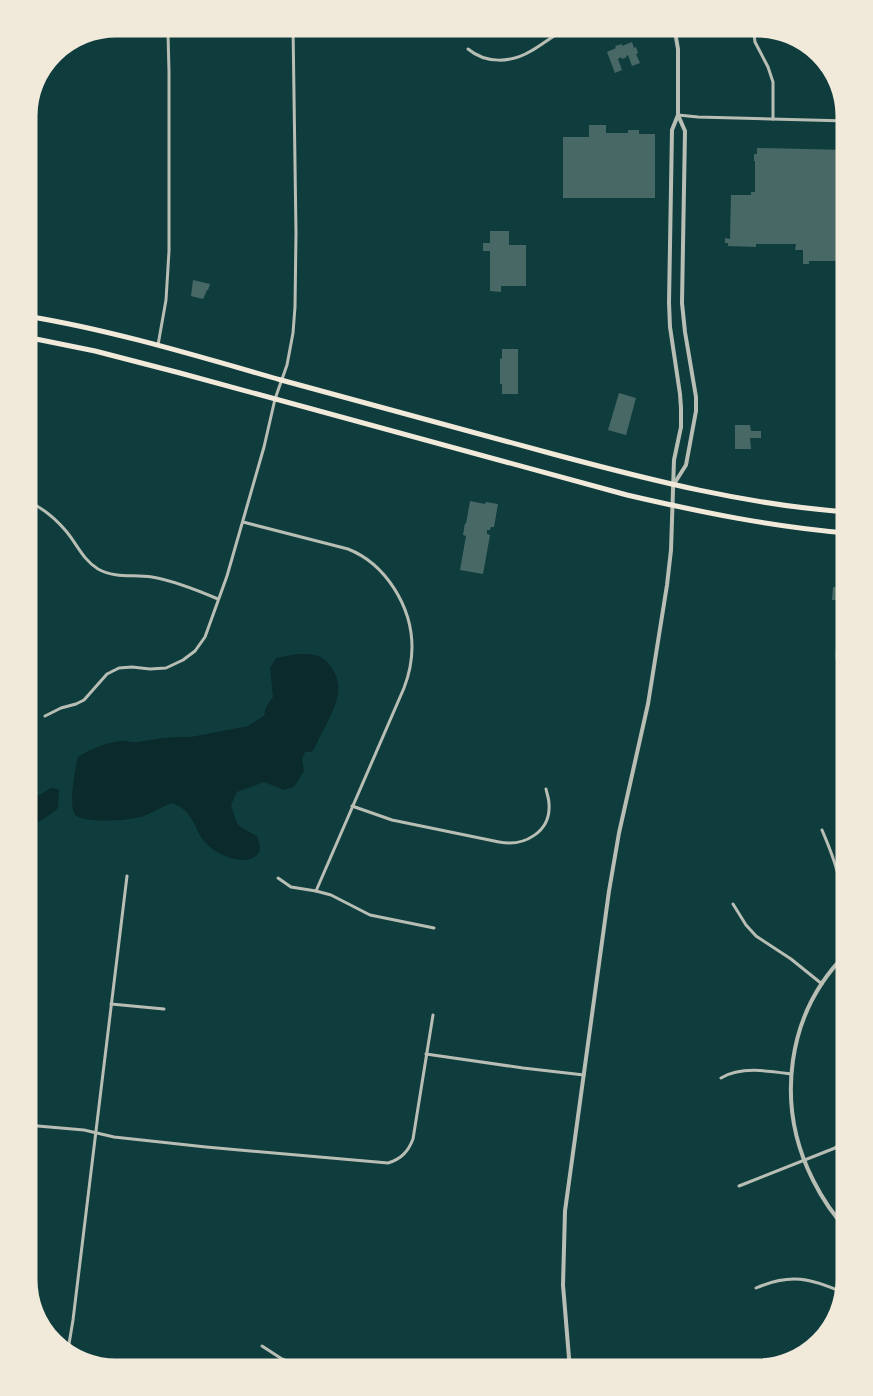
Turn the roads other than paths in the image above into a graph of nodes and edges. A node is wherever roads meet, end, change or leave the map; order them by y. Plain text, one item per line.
1 (167, 36) edge
2 (293, 36) edge
3 (554, 36) edge
4 (676, 36) edge
5 (754, 36) edge
6 (468, 49) dead end
7 (678, 115) junction
8 (773, 119) junction
9 (837, 121) edge
10 (36, 318) edge
11 (36, 339) edge
12 (158, 345) junction
13 (282, 380) junction
14 (274, 399) junction
15 (674, 485) junction
16 (36, 506) edge
17 (672, 506) junction
18 (837, 511) edge
19 (243, 522) junction
20 (837, 532) edge
21 (218, 599) junction
22 (45, 716) dead end
23 (546, 789) dead end
24 (352, 806) junction
25 (822, 830) dead end
26 (837, 869) edge
27 (127, 876) dead end
28 (278, 878) dead end
29 (316, 891) junction
30 (733, 904) dead end
31 (434, 928) dead end
32 (837, 965) edge
33 (822, 984) junction
34 (111, 1004) junction
35 (164, 1009) dead end
36 (433, 1015) dead end
37 (426, 1054) junction
38 (791, 1074) junction
39 (584, 1075) junction
40 (722, 1078) dead end
41 (36, 1126) edge
42 (96, 1133) junction
43 (837, 1146) edge
44 (804, 1161) junction
45 (739, 1186) dead end
46 (837, 1216) edge
47 (756, 1288) dead end
48 (836, 1290) edge
49 (69, 1345) edge
50 (262, 1346) dead end
51 (284, 1360) edge
52 (569, 1360) edge

1 - 12 street
2 - 13 street
3 - 6 street
4 - 7 street
5 - 8 street
7 - 8 street
7 - 15 street
7 - 15 street
8 - 9 street
10 - 12 main road
11 - 14 main road
12 - 13 main road
13 - 14 street
13 - 15 main road
14 - 17 main road
14 - 19 street
15 - 17 street
15 - 18 main road
16 - 21 street
17 - 20 main road
17 - 39 street
19 - 21 street
19 - 24 street
21 - 22 street
23 - 24 street
24 - 29 street
25 - 26 street
27 - 34 street
28 - 29 street
29 - 31 street
30 - 33 street
32 - 33 street
33 - 38 street
34 - 35 street
34 - 42 street
36 - 37 street
37 - 39 street
37 - 42 street
38 - 40 street
38 - 44 street
39 - 52 street
41 - 42 street
42 - 49 street
43 - 44 street
44 - 45 street
44 - 46 street
47 - 48 street
50 - 51 street

